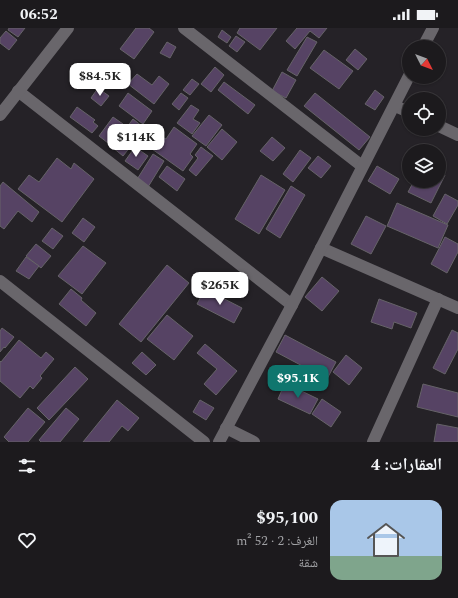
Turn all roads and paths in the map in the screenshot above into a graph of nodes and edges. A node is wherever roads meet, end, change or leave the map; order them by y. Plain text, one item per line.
1 (67, 28) edge
2 (184, 28) edge
3 (432, 28) edge
4 (426, 40) edge
5 (405, 84) edge
6 (18, 91) junction
7 (395, 106) junction
8 (402, 109) edge
9 (0, 115) edge
10 (446, 129) edge
11 (458, 135) edge
12 (362, 166) junction
13 (321, 248) junction
14 (0, 280) edge
15 (438, 299) junction
16 (292, 305) junction
17 (458, 308) edge
18 (226, 428) junction
19 (204, 442) edge
20 (219, 442) edge
21 (254, 442) edge
22 (373, 442) edge

1 - 6 street
2 - 12 street
3 - 4 street
5 - 7 street
6 - 9 street
6 - 16 street
7 - 8 street
7 - 12 street
10 - 11 street
12 - 13 street
13 - 15 street
13 - 16 street
14 - 19 street
15 - 17 street
15 - 22 street
16 - 18 street
18 - 20 street
18 - 21 street

